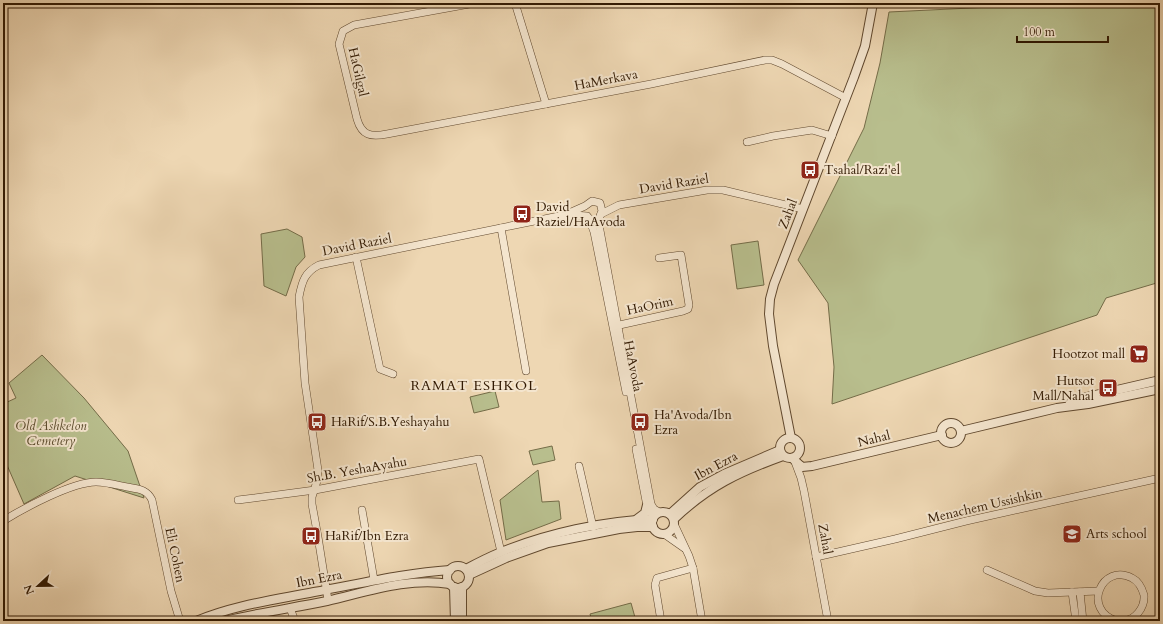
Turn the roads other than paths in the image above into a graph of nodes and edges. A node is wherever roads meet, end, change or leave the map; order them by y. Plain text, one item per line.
1 (475, 3) edge
2 (515, 3) edge
3 (873, 3) edge
4 (846, 98) junction
5 (546, 104) junction
6 (364, 132) joint
7 (832, 136) junction
8 (747, 142) dead end
9 (600, 204) junction
10 (620, 205) junction
11 (585, 206) junction
12 (803, 209) junction
13 (601, 215) junction
14 (559, 216) junction
15 (588, 217) junction
16 (501, 228) junction
17 (356, 257) junction
18 (659, 258) dead end
19 (615, 326) junction
20 (526, 371) dead end
21 (393, 374) dead end
22 (1159, 380) edge
23 (1159, 390) edge
24 (1160, 400) edge
25 (1056, 408) junction
26 (961, 431) junction
27 (942, 435) junction
28 (791, 438) junction
29 (782, 453) junction
30 (795, 458) junction
31 (579, 466) dead end
32 (1160, 478) edge
33 (315, 490) junction
34 (238, 500) dead end
35 (647, 505) junction
36 (362, 510) dead end
37 (655, 519) junction
38 (673, 519) junction
39 (632, 520) junction
40 (3, 521) edge
41 (593, 527) junction
42 (664, 534) junction
43 (685, 549) junction
44 (501, 552) junction
45 (816, 557) junction
46 (693, 568) junction
47 (450, 570) junction
48 (987, 570) dead end
49 (467, 572) junction
50 (374, 580) junction
51 (456, 586) junction
52 (325, 590) junction
53 (1076, 592) junction
54 (1098, 592) junction
55 (328, 600) junction
56 (290, 608) junction
57 (180, 621) edge
58 (196, 621) edge
59 (224, 621) edge
60 (295, 621) edge
61 (455, 621) edge
62 (462, 621) edge
63 (661, 621) edge
64 (702, 621) edge
65 (828, 621) edge
66 (1076, 621) edge
67 (1083, 621) edge
68 (1117, 621) edge
69 (1123, 621) edge

1 - 6 street, HaGilgal
2 - 5 street
3 - 4 street, Zahal
4 - 5 street, HaMerkava
4 - 7 street, Zahal
5 - 6 street, HaMerkava
7 - 8 street
7 - 12 street, Zahal
9 - 10 street, David Raziel
9 - 11 street
9 - 13 street
10 - 12 street, David Raziel
10 - 13 street, David Raziel
11 - 14 street, David Raziel
11 - 15 street
12 - 28 street, Zahal
13 - 15 street
13 - 19 street, HaAvoda
14 - 15 street, David Raziel
14 - 16 street, David Raziel
15 - 19 street, HaAvoda
16 - 17 street, David Raziel
16 - 20 street
17 - 21 street
17 - 33 street, David Raziel
18 - 19 street, HaOrim
19 - 35 street, HaAvoda
19 - 37 street, HaAvoda
22 - 23 street
22 - 25 street
23 - 24 street
23 - 25 street
25 - 26 street
26 - 27 street
26 - 27 street
27 - 30 street, Nahal
28 - 29 street
28 - 30 street
29 - 30 street
29 - 38 street, Ibn Ezra
30 - 45 street, Zahal
31 - 41 street
32 - 45 street, Menachem Ussishkin
33 - 34 street, Sh.B. YeshaAyahu
33 - 44 street, Sh.B. YeshaAyahu
33 - 52 street
35 - 37 street, HaAvoda
35 - 39 street
36 - 50 street
37 - 38 street
37 - 39 street
37 - 42 street
37 - 49 street
38 - 42 street
38 - 43 street
39 - 41 street
40 - 57 street, Eli Cohen
41 - 44 street
42 - 43 street
43 - 46 street
44 - 49 street
45 - 65 street, Zahal
46 - 63 street
46 - 64 street
47 - 49 street
47 - 50 street, Ibn Ezra
47 - 51 street
48 - 53 street
49 - 51 street
50 - 52 street, Ibn Ezra
51 - 55 street, Ibn Ezra
51 - 61 street
51 - 62 street
52 - 55 street
52 - 58 street, Ibn Ezra
53 - 54 street
53 - 66 street
53 - 67 street
54 - 68 street
54 - 69 street
55 - 56 street, Ibn Ezra
56 - 59 street, Ibn Ezra
56 - 60 street

